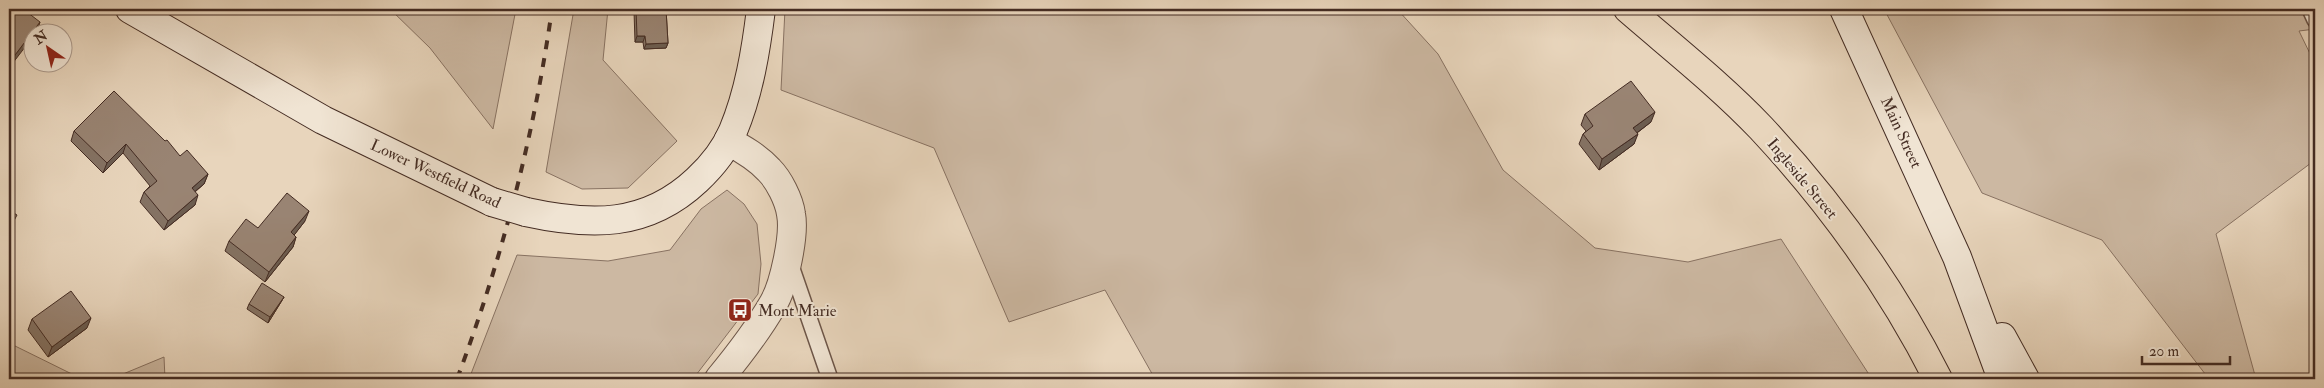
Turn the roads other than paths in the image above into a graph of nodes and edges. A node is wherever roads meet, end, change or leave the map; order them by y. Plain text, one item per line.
1 (130, 9) edge
2 (761, 9) edge
3 (1628, 9) edge
4 (1844, 9) edge
5 (2310, 9) edge
6 (2315, 20) edge
7 (728, 141) junction
8 (787, 254) junction
9 (1957, 257) junction
10 (719, 379) edge
11 (830, 379) edge
12 (1938, 379) edge
13 (2002, 379) edge
14 (2025, 379) edge

1 - 7 street, Lower Westfield Road, bridge
2 - 7 street, Lower Westfield Road
3 - 12 main road, Ingleside Street
4 - 9 street, Main Street
5 - 6 lane
7 - 8 street
8 - 10 street
8 - 11 lane
9 - 13 street, Main Street
9 - 14 street, Main Street

